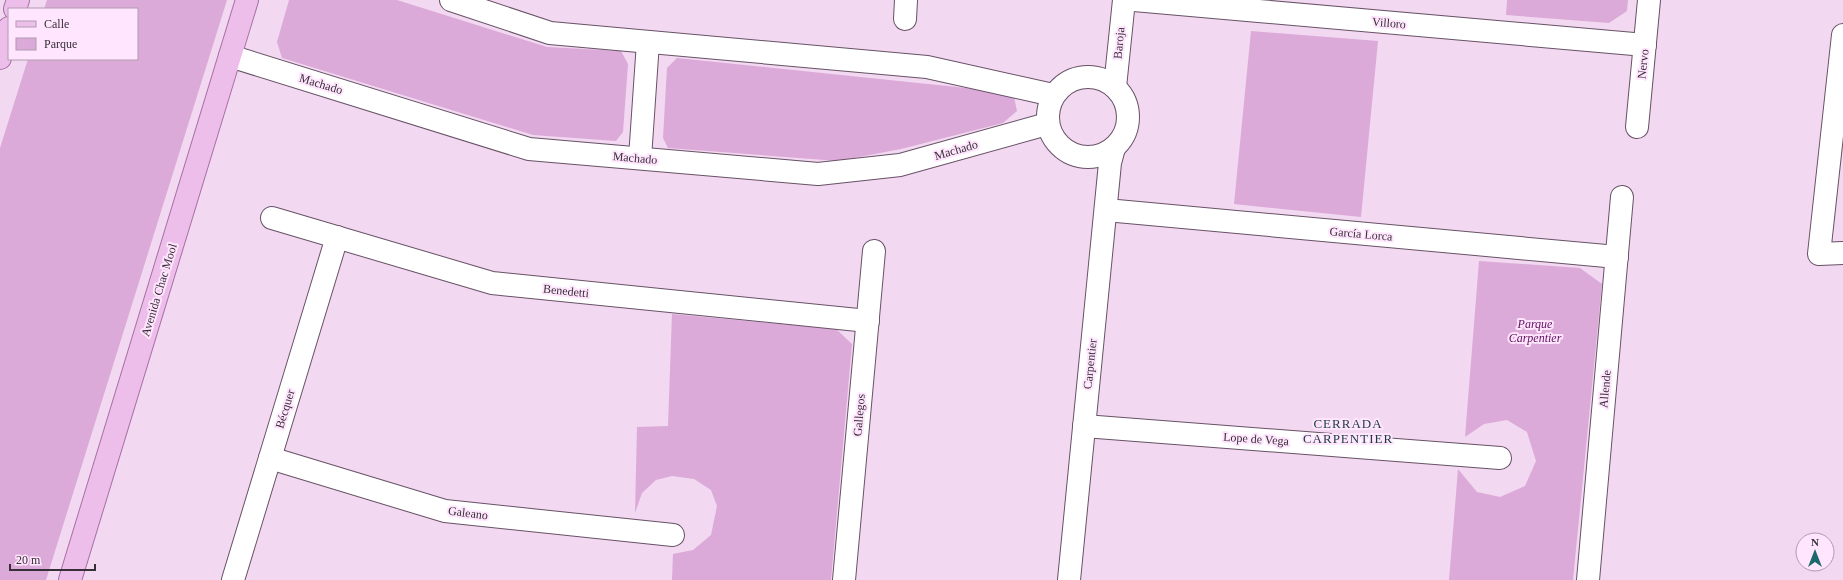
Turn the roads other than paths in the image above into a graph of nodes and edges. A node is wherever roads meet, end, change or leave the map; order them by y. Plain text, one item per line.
1 (248, 0) edge
2 (451, 0) edge
3 (1124, 0) edge
4 (1134, 0) edge
5 (1649, 0) edge
6 (8, 31) edge
7 (1843, 35) edge
8 (648, 42) junction
9 (1645, 45) junction
10 (230, 56) junction
11 (0, 58) edge
12 (1115, 87) junction
13 (1053, 95) junction
14 (1048, 124) junction
15 (1637, 127) dead end
16 (1114, 148) junction
17 (640, 158) junction
18 (1622, 197) dead end
19 (1106, 210) junction
20 (272, 218) dead end
21 (337, 237) junction
22 (874, 251) dead end
23 (1843, 253) edge
24 (1617, 257) junction
25 (868, 320) junction
26 (1084, 426) junction
27 (270, 458) junction
28 (1500, 458) dead end
29 (673, 535) dead end
30 (70, 580) edge
31 (233, 580) edge
32 (844, 580) edge
33 (1069, 580) edge
34 (1588, 580) edge

1 - 10 main road, Avenida Chac Mool
2 - 8 street
3 - 12 street, Baroja
4 - 9 street, Villoro
5 - 9 street, Nervo
6 - 11 main road
7 - 23 street
8 - 13 street
8 - 17 street
9 - 15 street, Nervo
10 - 17 street, Machado
10 - 30 main road, Avenida Chac Mool
12 - 13 street
12 - 16 street
13 - 14 street
14 - 16 street
14 - 17 street, Machado
16 - 19 street, Carpentier
18 - 24 street, Allende
19 - 24 street, García Lorca
19 - 26 street, Carpentier
20 - 21 street, Benedetti
21 - 25 street, Benedetti
21 - 27 street, Bécquer
22 - 25 street, Gallegos
24 - 34 street, Allende
25 - 32 street, Gallegos
26 - 28 street, Lope de Vega
26 - 33 street, Carpentier
27 - 29 street, Galeano
27 - 31 street, Bécquer

